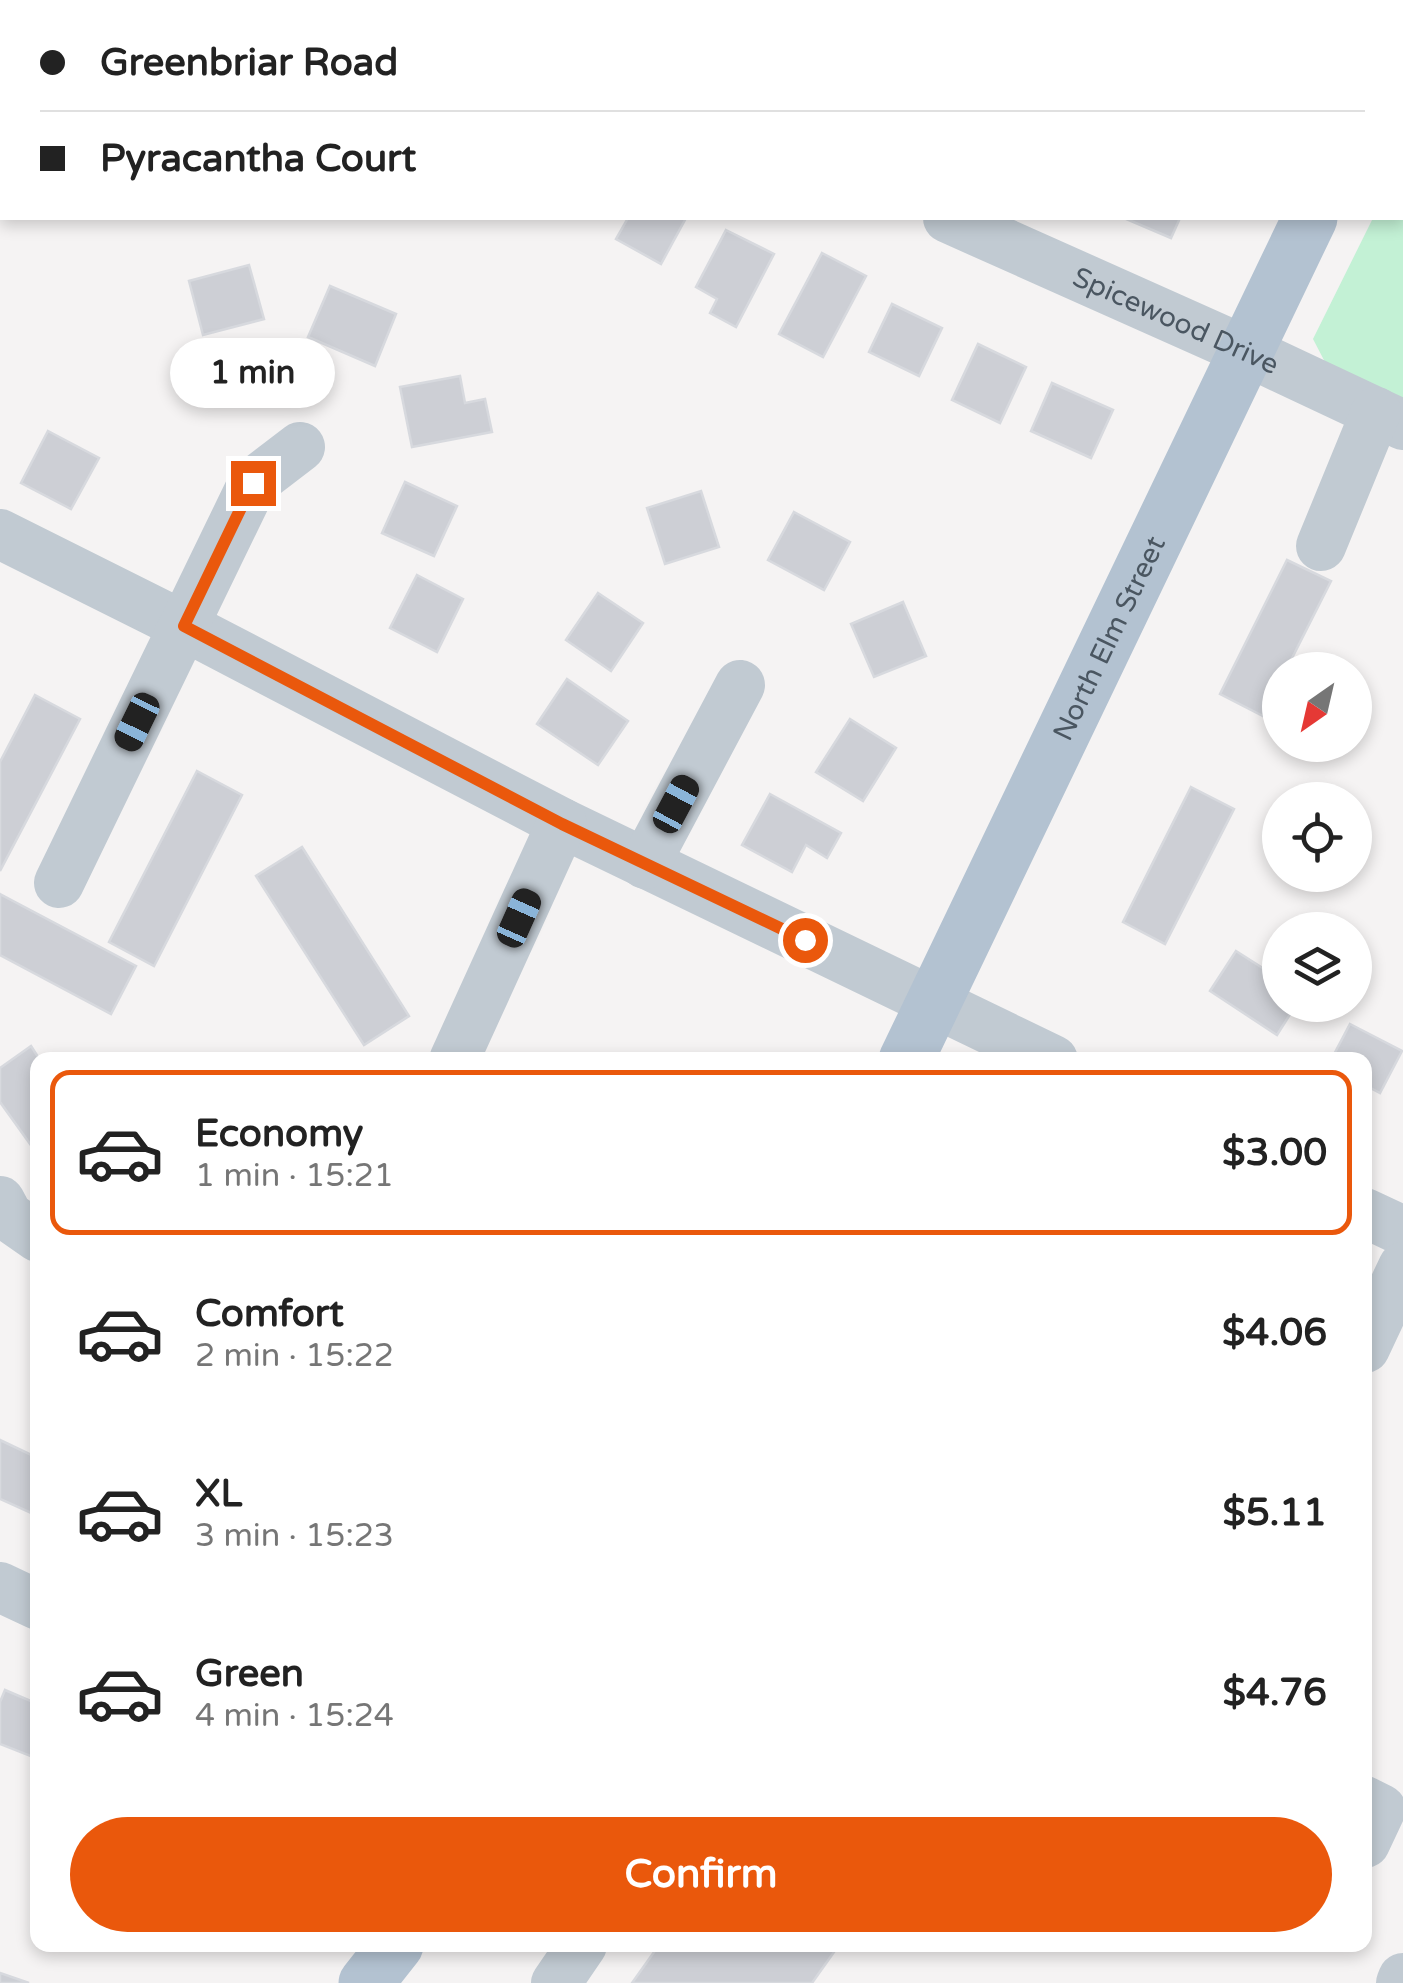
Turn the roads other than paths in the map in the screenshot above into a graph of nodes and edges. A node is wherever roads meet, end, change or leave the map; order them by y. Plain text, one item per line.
1 (952, 220) edge
2 (1309, 220) edge
3 (1246, 351) junction
4 (1390, 419) edge
5 (300, 446) dead end
6 (0, 534) edge
7 (1321, 546) dead end
8 (184, 626) junction
9 (740, 685) dead end
10 (562, 824) junction
11 (645, 864) junction
12 (59, 883) dead end
13 (934, 1002) junction
14 (458, 1052) edge
15 (910, 1052) edge
16 (1032, 1052) edge
17 (0, 1200) edge
18 (1372, 1216) edge
19 (30, 1231) edge
20 (1403, 1231) edge
21 (1403, 1267) edge
22 (1372, 1333) edge
23 (0, 1587) edge
24 (30, 1602) edge
25 (390, 1952) edge
26 (577, 1952) edge
27 (366, 1983) edge
28 (556, 1983) edge

1 - 3 street, Spicewood Drive
2 - 3 main road, North Elm Street
3 - 4 street, Spicewood Drive
3 - 13 main road, North Elm Street
4 - 7 street
5 - 8 street
6 - 8 street
8 - 10 street
8 - 12 street
9 - 11 street
10 - 11 street
10 - 14 street
11 - 13 street
13 - 15 main road, North Elm Street
13 - 16 street
17 - 19 street
18 - 20 street
21 - 22 street
23 - 24 street
25 - 27 main road
26 - 28 street

